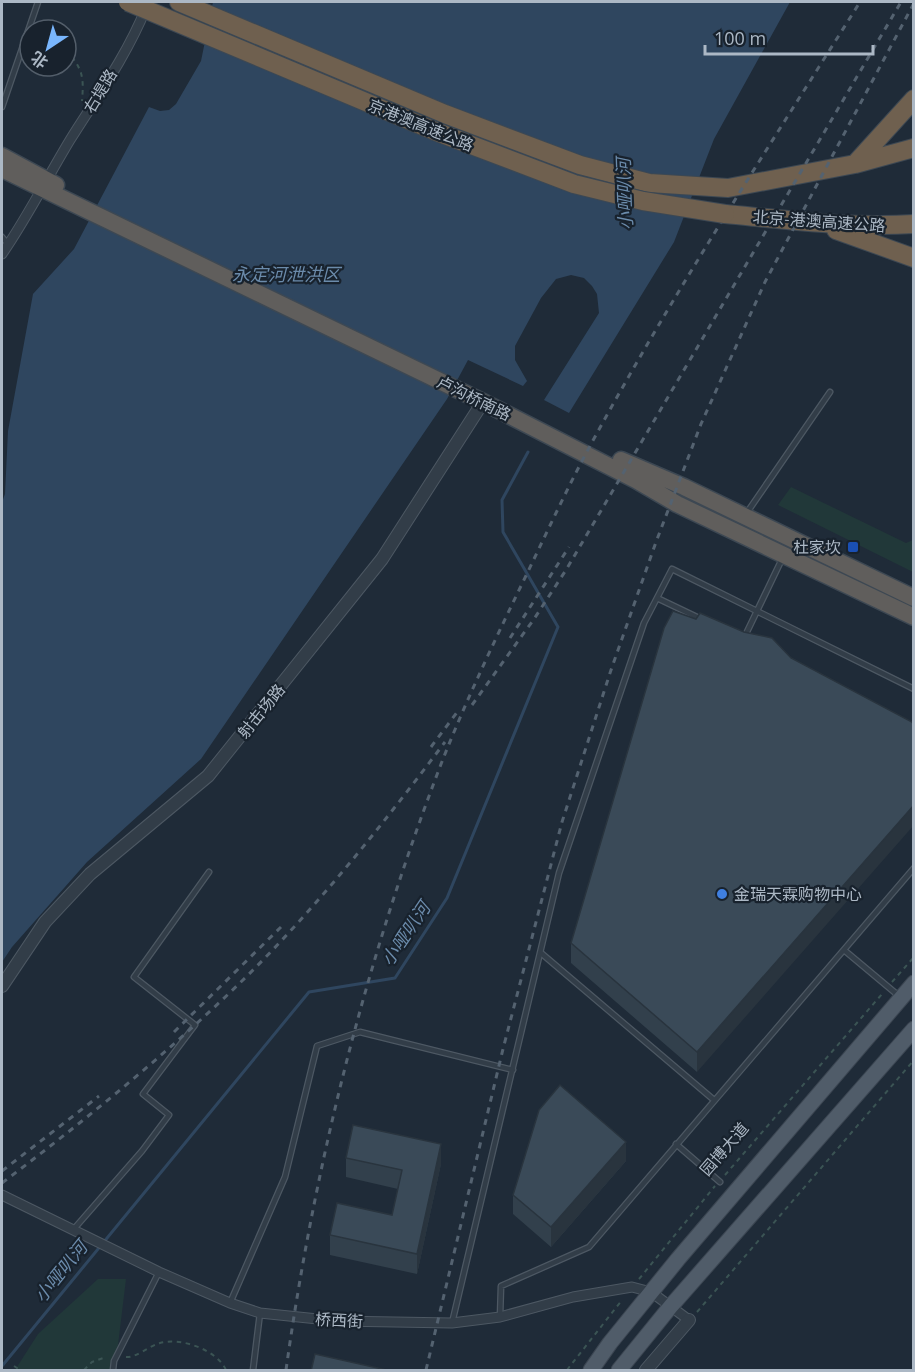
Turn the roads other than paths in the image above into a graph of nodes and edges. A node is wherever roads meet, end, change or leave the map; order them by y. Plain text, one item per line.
1 (38, 2) edge
2 (128, 2) edge
3 (149, 2) edge
4 (179, 2) edge
5 (914, 99) edge
6 (2, 106) edge
7 (914, 148) edge
8 (2, 156) edge
9 (855, 164) junction
10 (2, 169) edge
11 (40, 181) junction
12 (728, 188) joint
13 (725, 214) joint
14 (818, 224) junction
15 (914, 224) edge
16 (2, 237) edge
17 (8, 244) junction
18 (2, 254) edge
19 (914, 258) edge
20 (465, 390) junction
21 (830, 392) dead end
22 (483, 402) junction
23 (744, 516) junction
24 (783, 555) junction
25 (657, 598) junction
26 (914, 598) edge
27 (756, 611) junction
28 (914, 617) edge
29 (711, 624) edge
30 (753, 645) edge
31 (914, 688) edge
32 (914, 868) edge
33 (208, 873) dead end
34 (844, 950) junction
35 (542, 952) junction
36 (914, 983) edge
37 (2, 986) edge
38 (901, 998) junction
39 (914, 1029) edge
40 (513, 1070) junction
41 (714, 1100) junction
42 (676, 1144) junction
43 (720, 1182) road end
44 (2, 1195) edge
45 (73, 1230) junction
46 (691, 1243) junction
47 (711, 1262) junction
48 (159, 1272) junction
49 (651, 1292) junction
50 (230, 1304) junction
51 (671, 1306) junction
52 (260, 1313) junction
53 (500, 1317) junction
54 (689, 1320) joint
55 (452, 1323) junction
56 (113, 1371) edge
57 (253, 1371) edge
58 (591, 1371) edge
59 (619, 1371) edge
60 (646, 1371) edge

1 - 6 lane
2 - 13 highway, 京港澳高速公路, bridge
3 - 11 street, 右堤路
4 - 12 highway, 京港澳高速公路
5 - 9 highway
7 - 9 highway, 北京-港澳高速公路
8 - 11 highway
9 - 12 highway, 北京-港澳高速公路
10 - 11 highway
11 - 17 street
11 - 20 highway, 卢沟桥南路
13 - 14 highway, 北京-港澳高速公路
14 - 15 highway, 北京-港澳高速公路
14 - 19 highway
16 - 17 lane
17 - 18 street
20 - 22 highway, 卢沟桥南路
20 - 23 highway, 卢沟桥南路
21 - 23 lane
22 - 24 highway, 卢沟桥南路
22 - 37 street, 射击场路
23 - 26 highway, 卢沟桥南路
24 - 27 lane
24 - 28 highway, 卢沟桥南路
25 - 27 lane
25 - 29 lane
25 - 35 lane
27 - 30 lane
27 - 31 lane
32 - 34 lane
33 - 45 lane
34 - 38 lane
34 - 41 lane
35 - 40 lane
35 - 41 lane
36 - 38 main road
38 - 46 main road
39 - 47 main road
40 - 50 lane
40 - 55 lane
41 - 42 lane
42 - 43 lane
42 - 53 lane
44 - 45 street, 桥西街
45 - 48 street, 桥西街
46 - 47 main road
46 - 49 main road
47 - 51 main road
48 - 50 street, 桥西街
48 - 56 lane
49 - 51 street, 桥西街
49 - 53 street, 桥西街
49 - 58 main road
50 - 52 street, 桥西街
51 - 54 street, 桥西街
51 - 59 main road
52 - 55 street, 桥西街
52 - 57 lane
53 - 55 street, 桥西街
54 - 60 street

